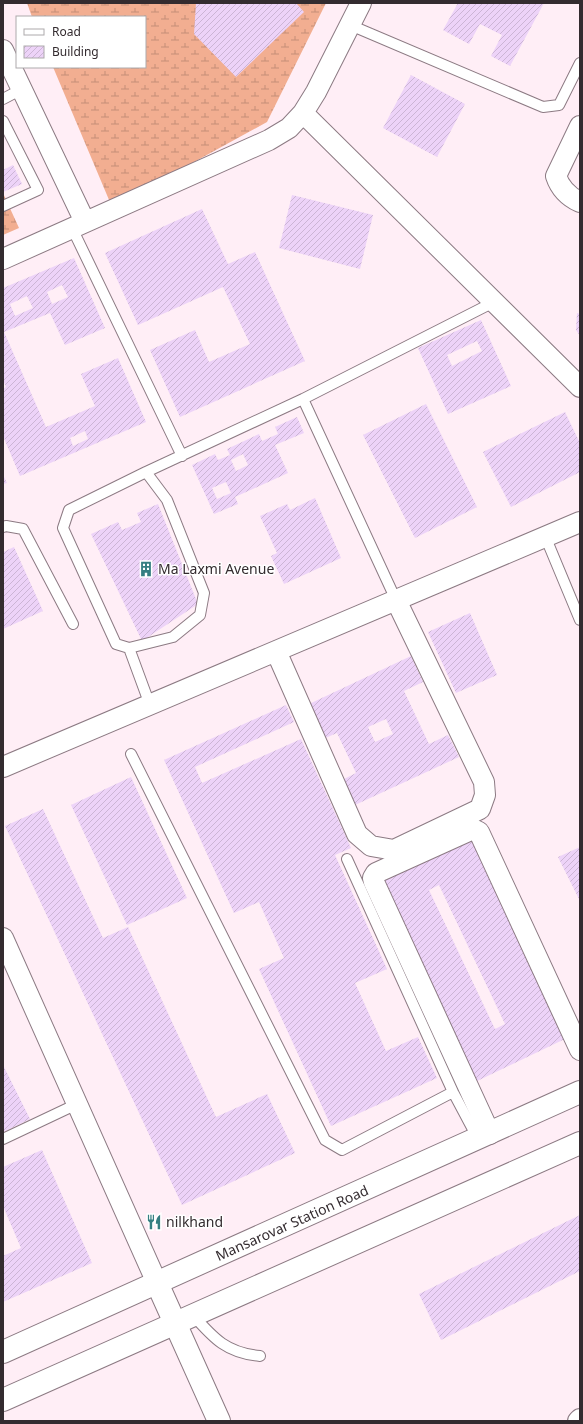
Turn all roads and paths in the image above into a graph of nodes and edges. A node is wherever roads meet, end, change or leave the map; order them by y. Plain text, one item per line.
1 (361, 3) edge
2 (350, 25) junction
3 (3, 50) edge
4 (580, 63) edge
5 (22, 89) junction
6 (3, 99) edge
7 (303, 113) junction
8 (3, 122) edge
9 (580, 126) edge
10 (580, 202) edge
11 (3, 206) edge
12 (78, 225) junction
13 (3, 258) edge
14 (494, 302) junction
15 (580, 387) edge
16 (303, 399) junction
17 (182, 456) junction
18 (146, 472) junction
19 (580, 522) edge
20 (3, 527) edge
21 (545, 536) junction
22 (396, 600) junction
23 (580, 620) edge
24 (73, 624) dead end
25 (129, 648) junction
26 (276, 651) junction
27 (150, 705) junction
28 (131, 754) dead end
29 (3, 767) edge
30 (347, 859) dead end
31 (3, 938) edge
32 (580, 1050) edge
33 (454, 1092) junction
34 (580, 1092) edge
35 (77, 1104) junction
36 (484, 1137) junction
37 (3, 1139) edge
38 (580, 1144) edge
39 (157, 1283) junction
40 (184, 1319) junction
41 (3, 1352) edge
42 (260, 1356) dead end
43 (3, 1400) edge
44 (580, 1419) edge
45 (219, 1421) edge
46 (578, 1421) edge

1 - 2 street
2 - 4 lane
2 - 7 street
3 - 5 street
5 - 6 lane
5 - 12 street
7 - 12 street
7 - 14 street
8 - 11 lane
9 - 10 street
12 - 13 street
12 - 17 lane
14 - 15 street
14 - 16 lane
16 - 17 lane
16 - 22 lane
17 - 18 lane
18 - 25 lane
18 - 25 lane
19 - 21 street
20 - 24 lane
21 - 22 street
21 - 23 lane
22 - 26 street
22 - 26 street
25 - 27 lane
26 - 27 street
27 - 29 street
28 - 33 lane
30 - 33 lane
31 - 35 street
32 - 36 street
33 - 36 lane
34 - 36 main road, Mansarovar Station Road
35 - 37 lane
35 - 39 street
36 - 39 main road, Mansarovar Station Road
38 - 40 main road
39 - 40 main road
39 - 41 main road, Mansarovar Station Road
40 - 42 lane
40 - 43 main road
40 - 45 main road
44 - 46 street

